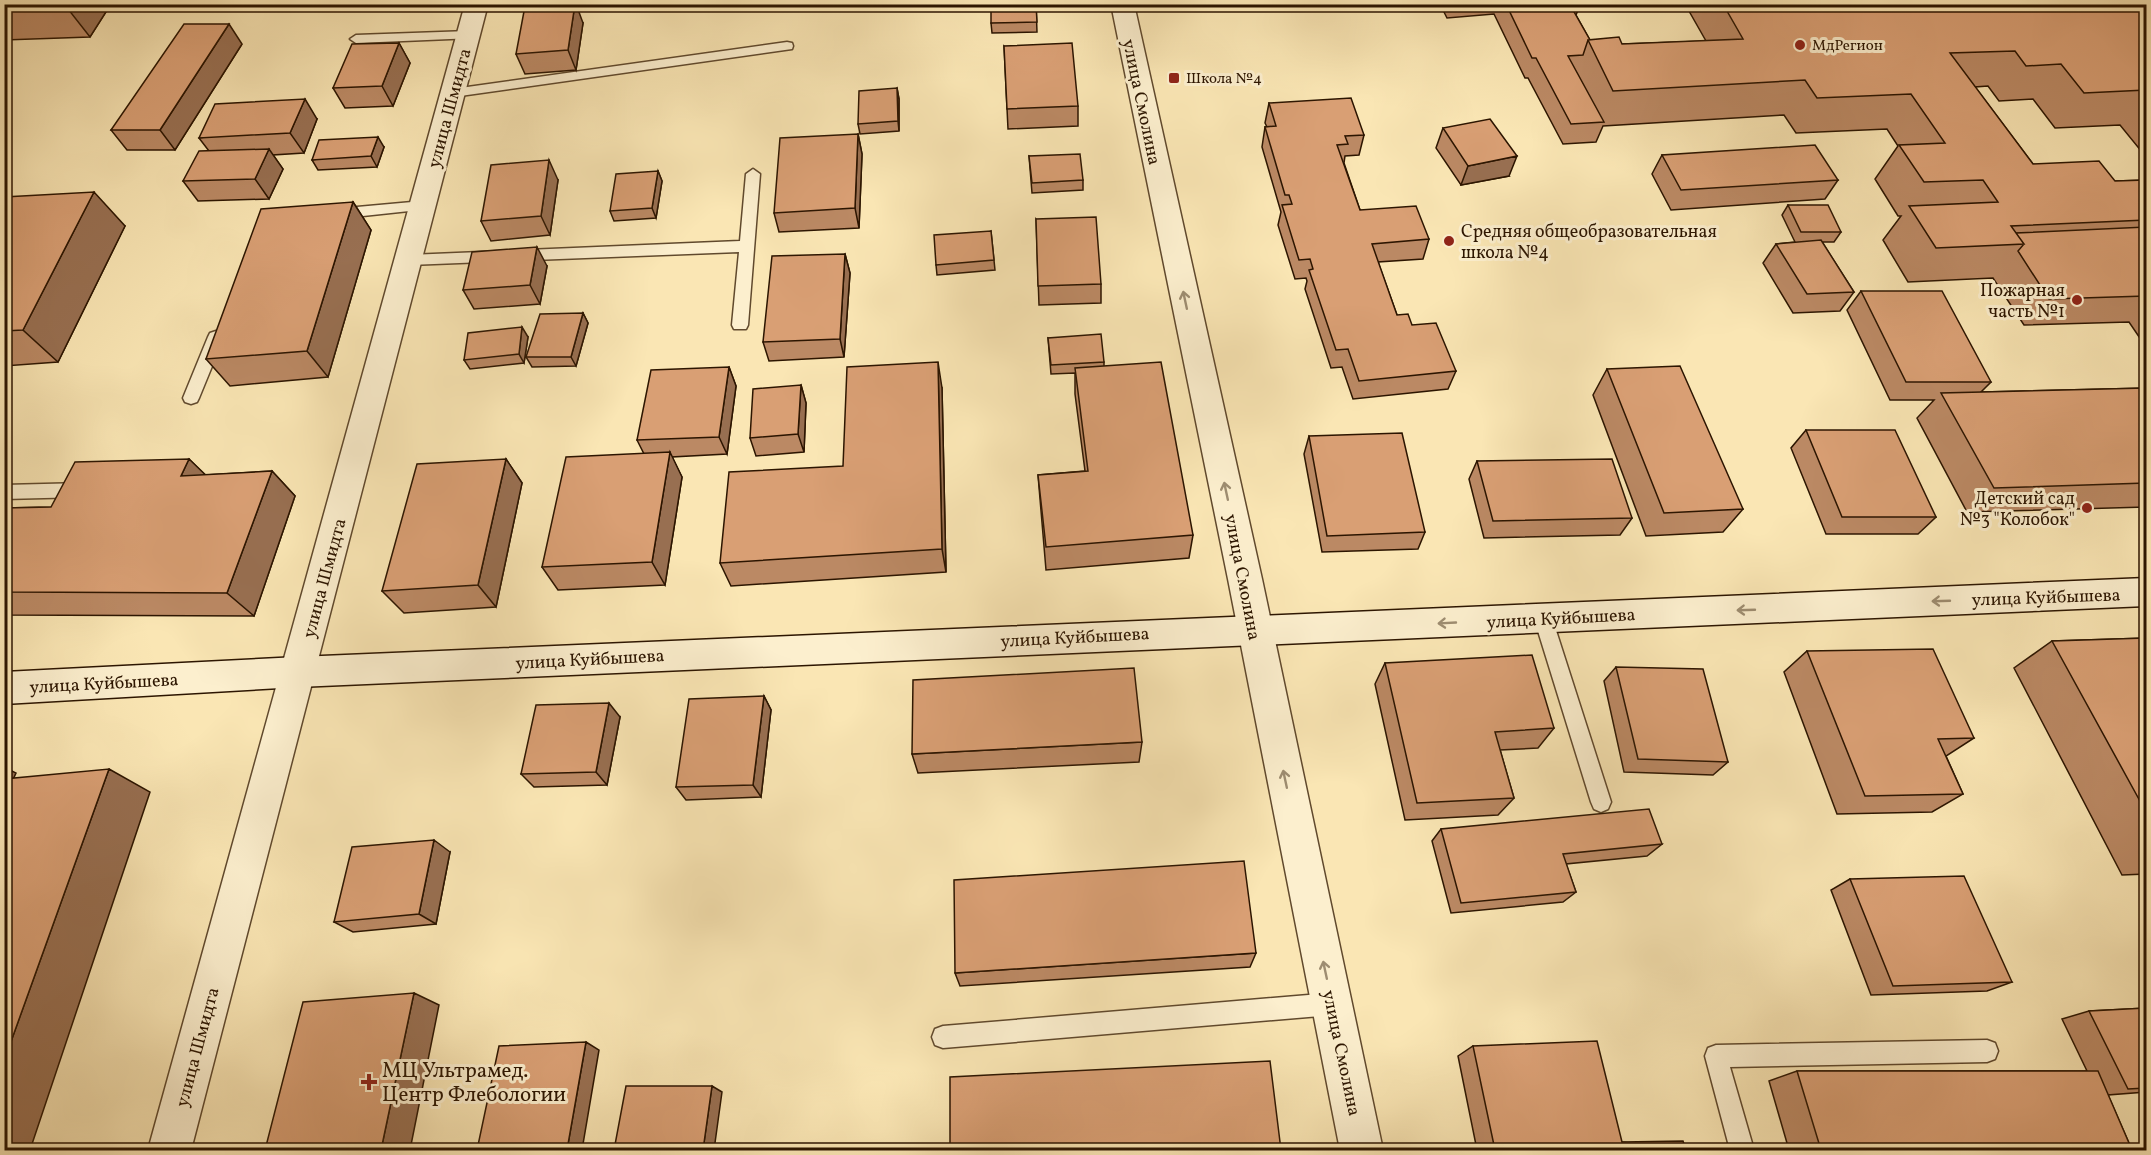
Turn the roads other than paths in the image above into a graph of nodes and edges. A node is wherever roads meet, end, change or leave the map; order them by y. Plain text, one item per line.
1 (1122, 4) edge
2 (473, 20) edge
3 (356, 39) dead end
4 (787, 46) dead end
5 (453, 93) junction
6 (753, 174) dead end
7 (423, 206) junction
8 (319, 215) edge
9 (747, 246) junction
10 (409, 260) junction
11 (222, 321) edge
12 (740, 325) dead end
13 (191, 398) dead end
14 (86, 490) edge
15 (4, 492) edge
16 (2146, 592) edge
17 (1543, 618) junction
18 (1254, 631) junction
19 (298, 672) junction
20 (4, 688) edge
21 (1601, 802) dead end
22 (1332, 1004) junction
23 (943, 1037) dead end
24 (1987, 1051) dead end
25 (169, 1150) edge
26 (1362, 1150) edge
27 (1742, 1150) edge

18 -> 1 street, улица Смолина
2 - 3 lane
2 - 5 street, улица Шмидта
4 - 5 lane
5 - 7 street, улица Шмидта
6 - 9 lane
7 - 8 lane
7 - 10 street, улица Шмидта
9 - 10 lane
9 - 12 lane
10 - 19 street, улица Шмидта
11 - 13 lane
14 - 15 lane
16 -> 17 street, улица Куйбышева
17 -> 18 street, улица Куйбышева
17 - 21 lane
18 - 19 street, улица Куйбышева
22 -> 18 street, улица Смолина
19 - 20 street, улица Куйбышева
19 - 25 street, улица Шмидта
22 - 23 lane
22 - 26 street, улица Смолина
24 - 27 lane

